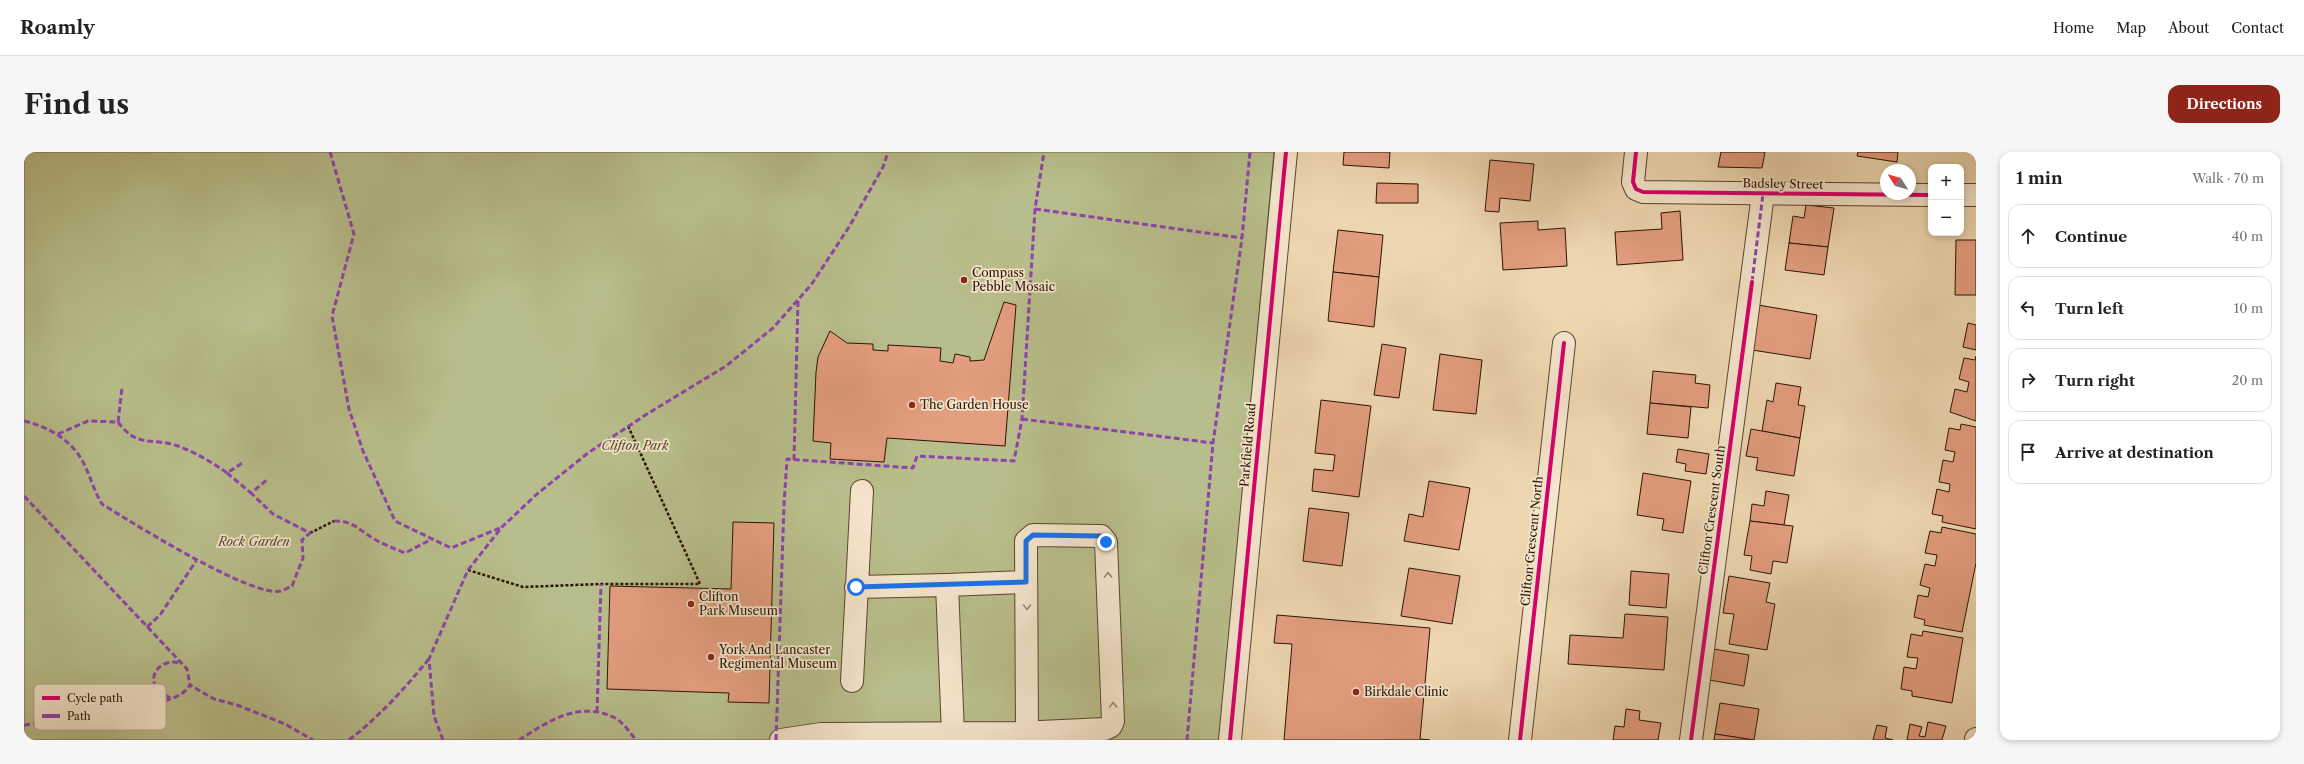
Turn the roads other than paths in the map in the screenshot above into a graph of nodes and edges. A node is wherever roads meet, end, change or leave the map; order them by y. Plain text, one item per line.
1 (1286, 152) edge
2 (1636, 152) edge
3 (1763, 194) junction
4 (1928, 195) edge
5 (1964, 195) edge
6 (1976, 195) edge
7 (1564, 344) dead end
8 (862, 491) dead end
9 (1026, 582) junction
10 (947, 585) junction
11 (856, 587) junction
12 (852, 681) dead end
13 (1027, 732) junction
14 (953, 734) junction
15 (781, 740) edge
16 (1230, 740) edge
17 (1520, 740) edge
18 (1691, 740) edge

1 - 16 street, Parkfield Road
2 - 3 street, Badsley Street
3 - 4 street, Badsley Street
3 - 18 street, Clifton Crescent South
5 - 6 street
7 - 17 street, Clifton Crescent North
8 - 11 street
9 - 10 street
9 -> 13 street
13 -> 9 street
10 - 11 street
10 - 14 street
11 - 12 street
13 - 14 street
14 - 15 street

